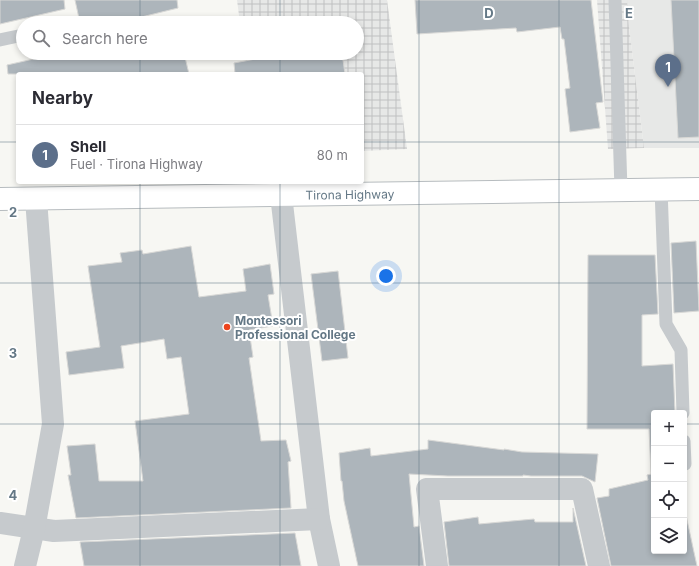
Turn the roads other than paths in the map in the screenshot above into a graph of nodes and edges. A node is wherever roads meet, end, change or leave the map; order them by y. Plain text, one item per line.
1 (615, 0) edge
2 (16, 37) edge
3 (0, 40) edge
4 (661, 189) junction
5 (699, 189) edge
6 (621, 190) junction
7 (281, 195) junction
8 (0, 199) edge
9 (36, 199) junction
10 (683, 410) edge
11 (320, 519) junction
12 (0, 523) edge
13 (34, 529) junction
14 (24, 566) edge
15 (329, 566) edge
16 (437, 566) edge
17 (599, 566) edge

1 - 6 lane
2 - 3 lane
4 - 5 main road, Tirona Highway
4 - 6 main road, Tirona Highway
4 - 10 lane
6 - 7 main road, Tirona Highway
7 - 9 main road, Tirona Highway
7 - 11 street
8 - 9 main road, Tirona Highway
9 - 13 street
11 - 13 street
11 - 15 street
12 - 13 street
13 - 14 street
16 - 17 street

